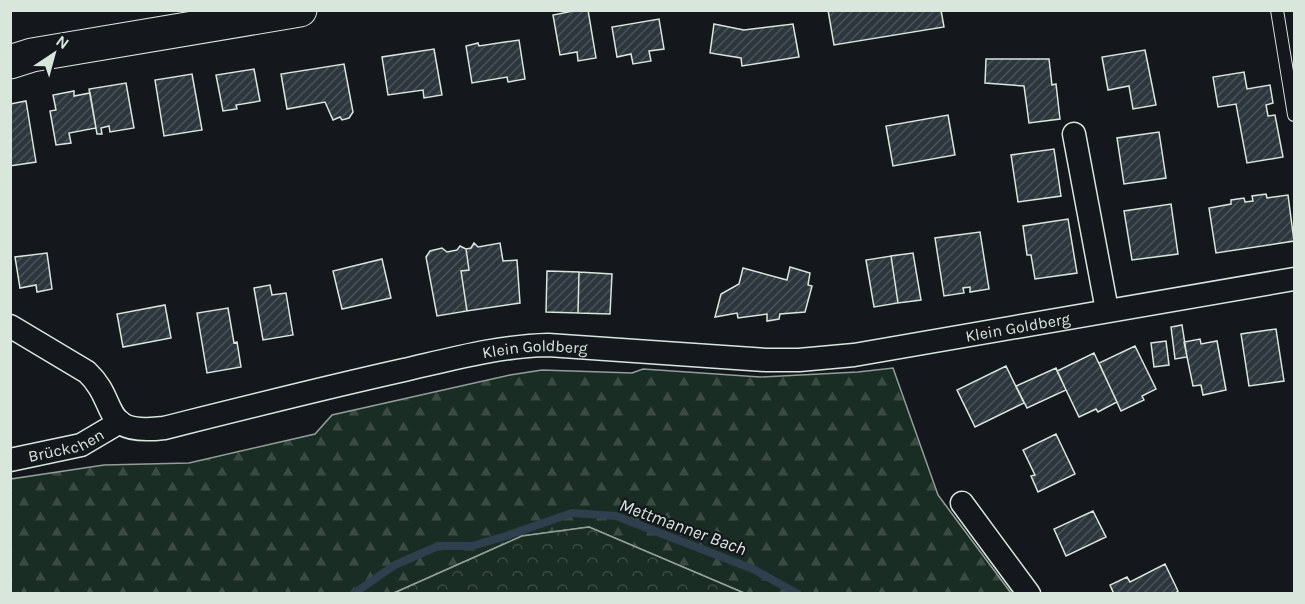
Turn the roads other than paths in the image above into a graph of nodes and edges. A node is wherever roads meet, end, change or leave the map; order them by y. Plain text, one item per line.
1 (300, 10) edge
2 (1277, 10) edge
3 (18, 57) edge
4 (1294, 116) edge
5 (1074, 134) dead end
6 (1294, 279) edge
7 (1107, 310) junction
8 (10, 326) edge
9 (120, 422) junction
10 (10, 460) edge
11 (962, 503) dead end
12 (1029, 594) edge

1 - 3 main road
2 - 4 lane
5 - 7 street
6 - 7 street, Klein Goldberg
7 - 9 street, Klein Goldberg
8 - 9 street
9 - 10 street, Brückchen
11 - 12 street

